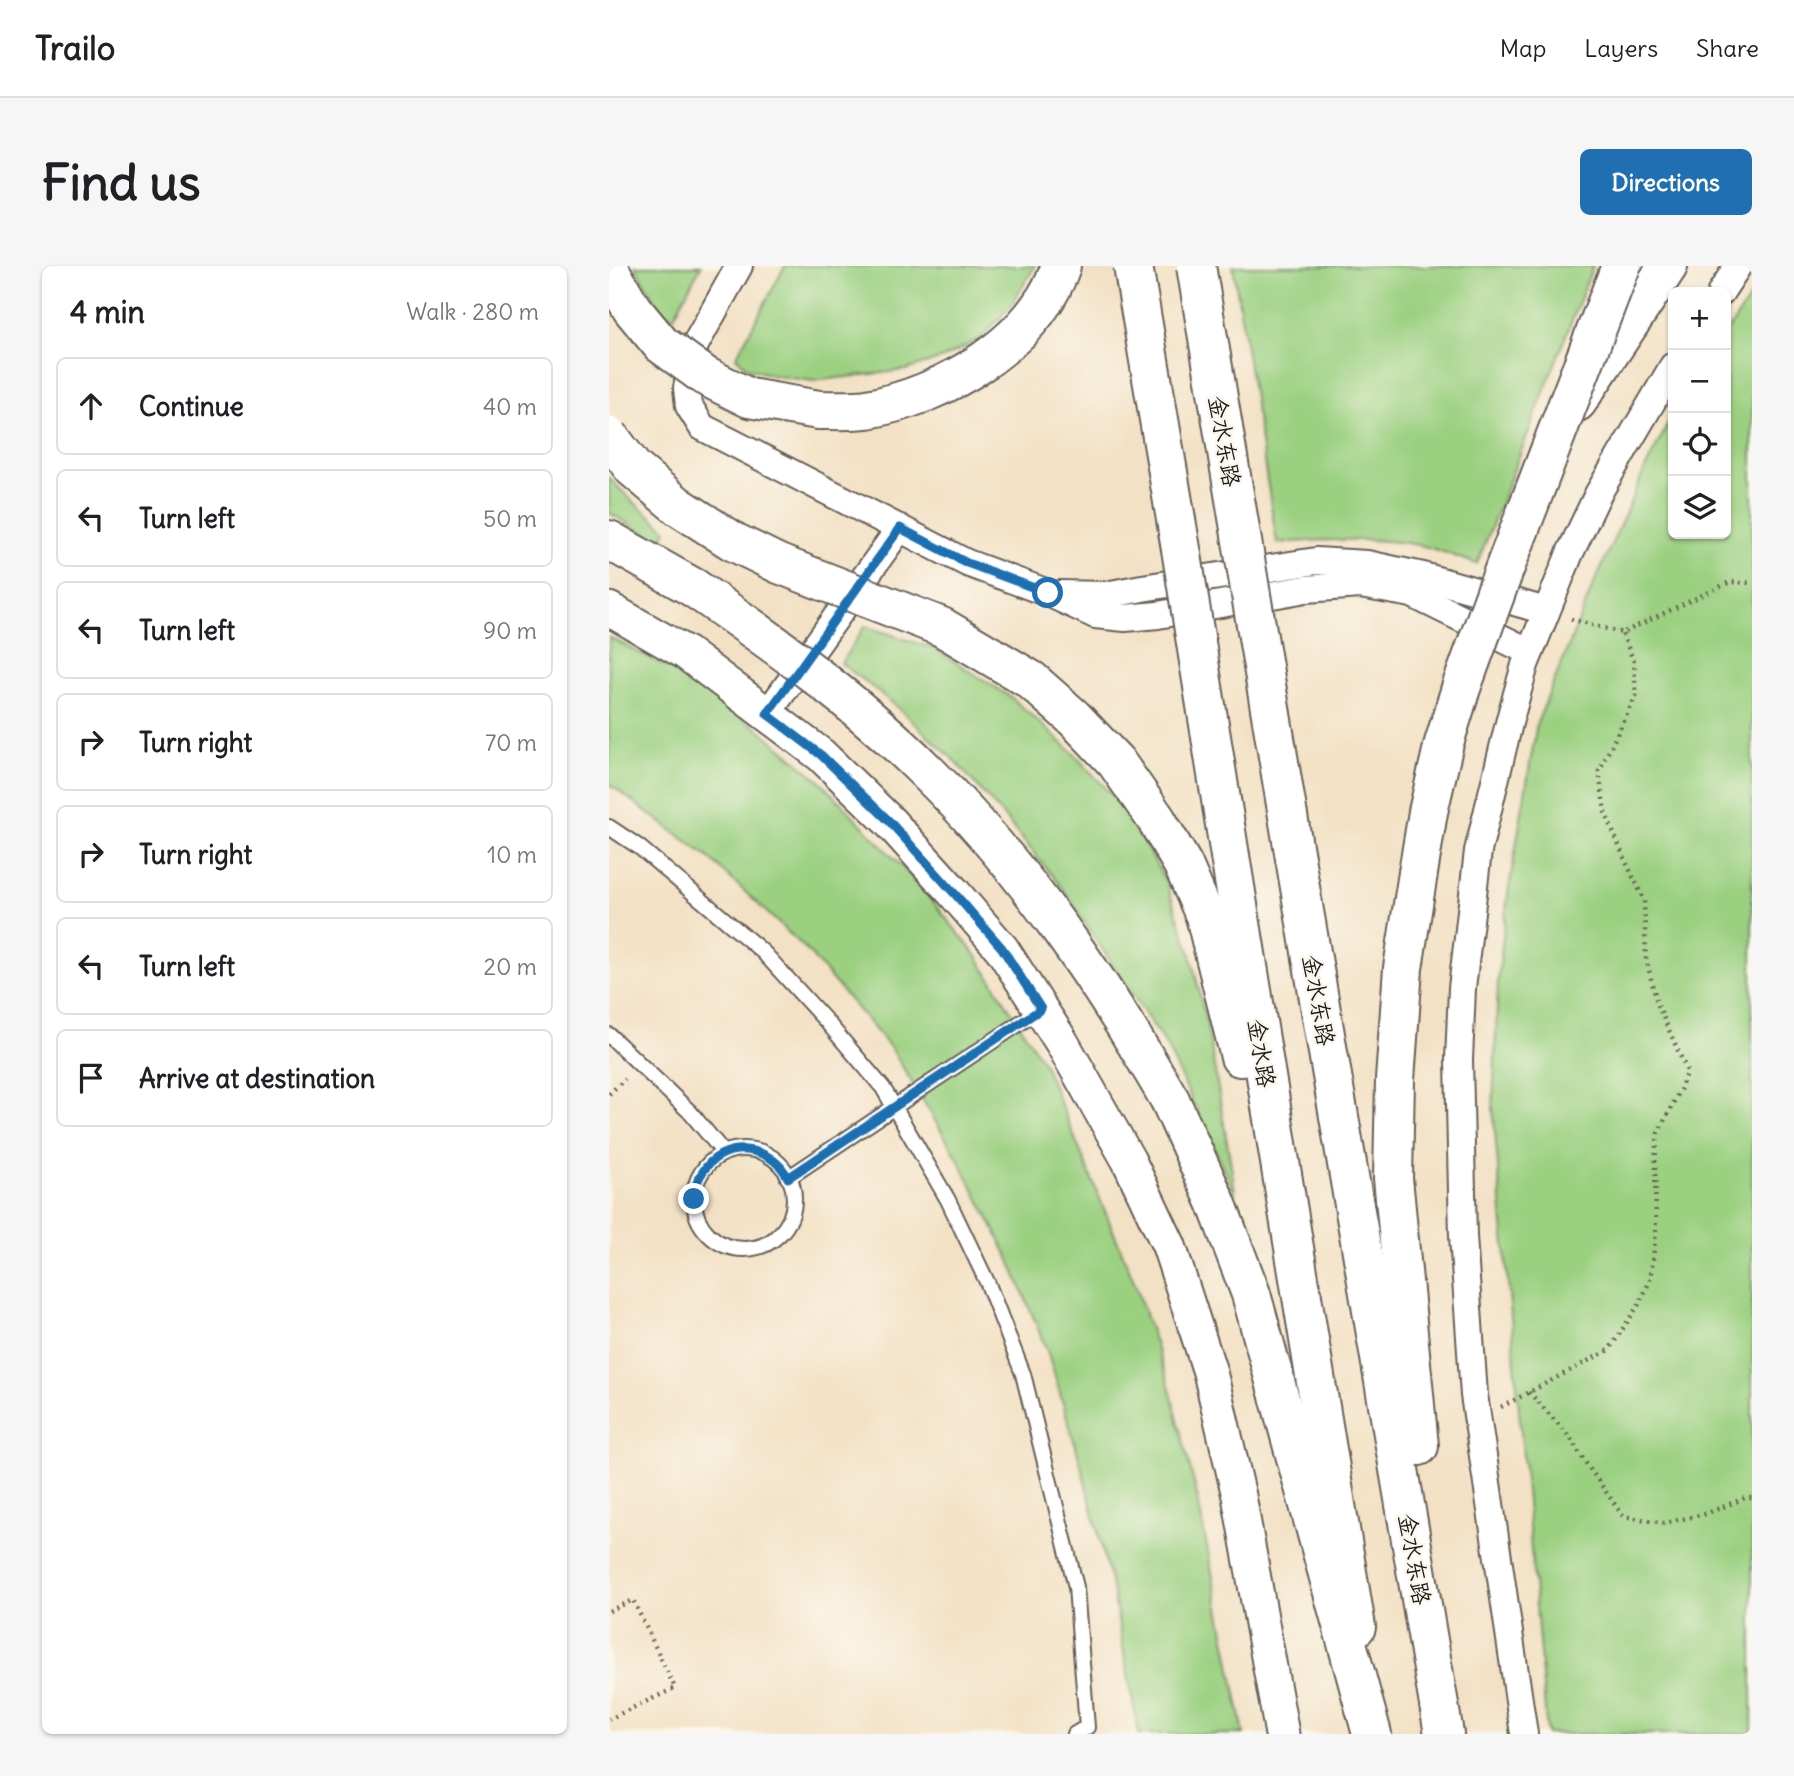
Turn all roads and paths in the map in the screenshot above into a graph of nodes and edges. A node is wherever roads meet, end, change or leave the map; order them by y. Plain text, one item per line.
1 (739, 266) edge
2 (1061, 266) edge
3 (1133, 266) edge
4 (1196, 266) edge
5 (1621, 266) edge
6 (1668, 266) edge
7 (1738, 266) edge
8 (609, 269) edge
9 (1724, 287) edge
10 (1668, 375) edge
11 (1556, 433) junction
12 (609, 436) edge
13 (900, 528) junction
14 (609, 540) edge
15 (1752, 583) edge
16 (1048, 593) junction
17 (609, 609) edge
18 (1546, 611) junction
19 (1622, 633) junction
20 (1531, 652) junction
21 (767, 714) junction
22 (609, 827) edge
23 (1041, 1009) junction
24 (609, 1035) edge
25 (894, 1106) junction
26 (724, 1153) junction
27 (788, 1178) junction
28 (1295, 1251) junction
29 (1529, 1391) junction
30 (1478, 1419) junction
31 (1752, 1498) edge
32 (609, 1611) edge
33 (609, 1719) edge
34 (1075, 1734) edge
35 (1282, 1734) edge
36 (1372, 1734) edge
37 (1445, 1734) edge
38 (1524, 1734) edge

1 - 13 street
2 - 8 main road, bridge
3 - 28 main road, 金水路, bridge
4 - 37 main road, 金水东路, bridge
5 - 11 main road, bridge
6 - 11 main road, bridge
7 - 9 street
10 - 18 street
11 - 37 main road, bridge
12 - 28 main road, bridge
13 - 16 street
13 - 21 street
14 - 36 main road, bridge
15 - 19 path
16 - 18 street
16 - 20 street
17 - 21 street
18 - 19 path
18 - 20 street
19 - 29 path
20 - 30 street
21 - 23 street
22 - 25 lane
23 - 25 lane
23 - 35 street
24 - 26 lane
25 - 27 lane
25 - 34 lane
26 - 27 lane
26 - 27 lane
28 - 36 main road
29 - 30 path
29 - 31 path
30 - 38 street
32 - 33 path

